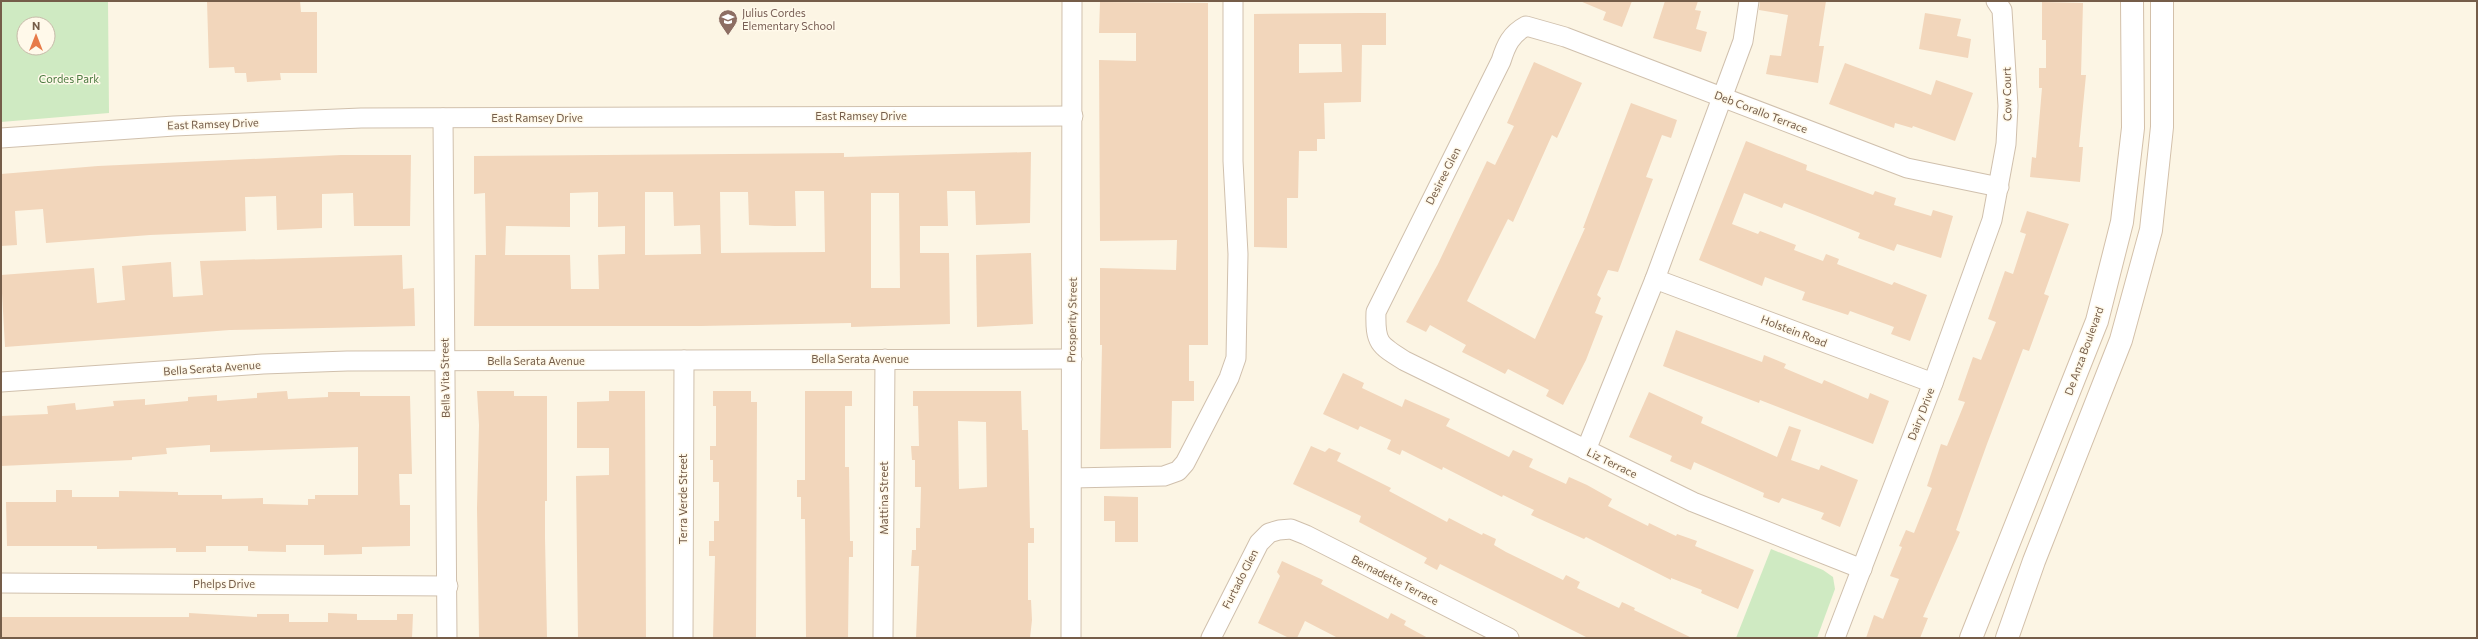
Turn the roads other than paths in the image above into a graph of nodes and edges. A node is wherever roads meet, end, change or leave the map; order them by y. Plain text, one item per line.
1 (1072, 1) edge
2 (1233, 1) edge
3 (1749, 1) edge
4 (1996, 1) edge
5 (2132, 1) edge
6 (2162, 1) edge
7 (1526, 26) joint
8 (1722, 97) junction
9 (1073, 116) junction
10 (443, 118) junction
11 (1, 138) edge
12 (1999, 187) junction
13 (1655, 279) junction
14 (1375, 334) joint
15 (885, 358) junction
16 (1072, 358) junction
17 (684, 360) junction
18 (444, 362) junction
19 (1, 382) edge
20 (1933, 383) junction
21 (1586, 450) junction
22 (1072, 478) junction
23 (1279, 530) joint
24 (1862, 569) junction
25 (1, 583) edge
26 (448, 586) junction
27 (447, 638) edge
28 (683, 638) edge
29 (883, 638) edge
30 (1071, 638) edge
31 (1211, 638) edge
32 (1509, 638) edge
33 (1835, 638) edge
34 (1971, 638) edge
35 (2007, 638) edge

1 - 9 street, Prosperity Street
2 - 22 street
3 - 8 street
4 - 12 street, Cow Court
5 - 34 street, De Anza Boulevard
6 - 35 street
7 - 8 street, Deb Corallo Terrace
7 - 14 street, Desiree Glen
8 - 12 street, Deb Corallo Terrace
8 - 13 street
9 - 10 street, East Ramsey Drive
9 - 16 street, Prosperity Street
10 - 11 street, East Ramsey Drive
10 - 18 street, Bella Vita Street
12 - 20 street, Dairy Drive
13 - 20 street, Holstein Road
13 - 21 street
14 - 21 street, Liz Terrace
15 - 16 street, Bella Serata Avenue
15 - 17 street, Bella Serata Avenue
15 - 29 street, Mattina Street
16 - 22 street, Prosperity Street
17 - 18 street, Bella Serata Avenue
17 - 28 street, Terra Verde Street
18 - 19 street, Bella Serata Avenue
18 - 26 street, Bella Vita Street
20 - 24 street, Dairy Drive
21 - 24 street, Liz Terrace
22 - 30 street, Prosperity Street
23 - 31 street, Furtado Glen
23 - 32 street, Bernadette Terrace
24 - 33 street, Dairy Drive
25 - 26 street, Phelps Drive
26 - 27 street, Bella Vita Street

